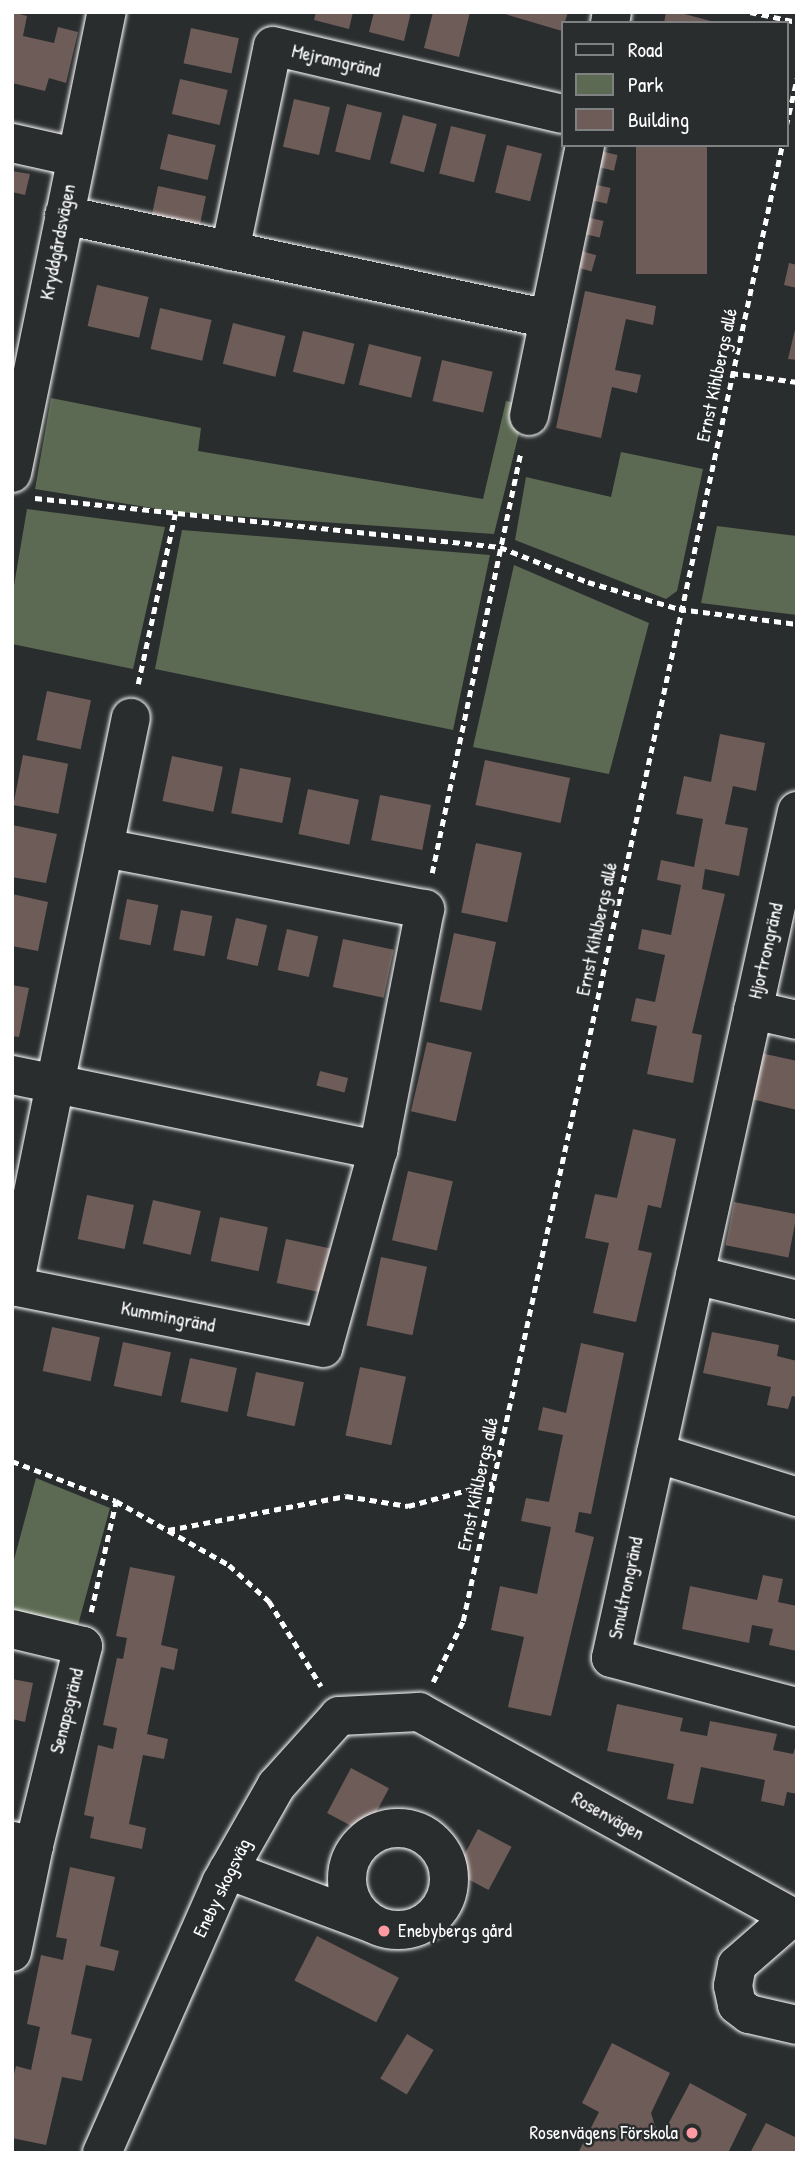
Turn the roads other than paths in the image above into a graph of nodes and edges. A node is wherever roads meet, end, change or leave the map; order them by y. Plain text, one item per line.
1 (107, 12) edge
2 (560, 114) edge
3 (12, 143) edge
4 (585, 147) edge
5 (75, 156) junction
6 (64, 215) junction
7 (230, 251) junction
8 (549, 319) junction
9 (529, 416) road end
10 (19, 485) edge
11 (131, 718) road end
12 (797, 811) edge
13 (104, 848) junction
14 (753, 1010) junction
15 (797, 1020) edge
16 (12, 1075) edge
17 (55, 1084) junction
18 (729, 1117) joint
19 (377, 1150) junction
20 (695, 1275) junction
21 (797, 1300) edge
22 (656, 1453) junction
23 (797, 1497) edge
24 (12, 1629) edge
25 (797, 1707) edge
26 (339, 1716) joint
27 (23, 1844) edge
28 (228, 1870) junction
29 (794, 1919) edge
30 (373, 1924) dead end
31 (12, 1952) edge
32 (797, 2025) edge
33 (102, 2153) edge

1 - 5 street, Kryddgårdsvägen
2 - 7 street, Mejramgränd
3 - 5 street
4 - 8 street
5 - 6 street, Kryddgårdsvägen
6 - 7 street
6 - 10 street, Kryddgårdsvägen
7 - 8 street
8 - 9 street
11 - 13 street, Kummingränd
12 - 14 street, Hjortrongränd
13 - 17 street, Kummingränd
13 - 19 street, Kummingränd
14 - 15 street, Hjortrongränd
14 - 18 street, Hjortrongränd
16 - 17 street
17 - 19 street
17 - 19 street, Kummingränd
18 - 20 street, Smultrongränd
20 - 21 street
20 - 22 street, Smultrongränd
22 - 23 street
22 - 25 street, Smultrongränd
24 - 27 street, Senapsgränd
26 - 28 street, Eneby skogsväg
26 - 29 street, Rosenvägen
27 - 31 street, Senapsgränd
28 - 30 street
28 - 33 street, Eneby skogsväg
29 - 32 street

